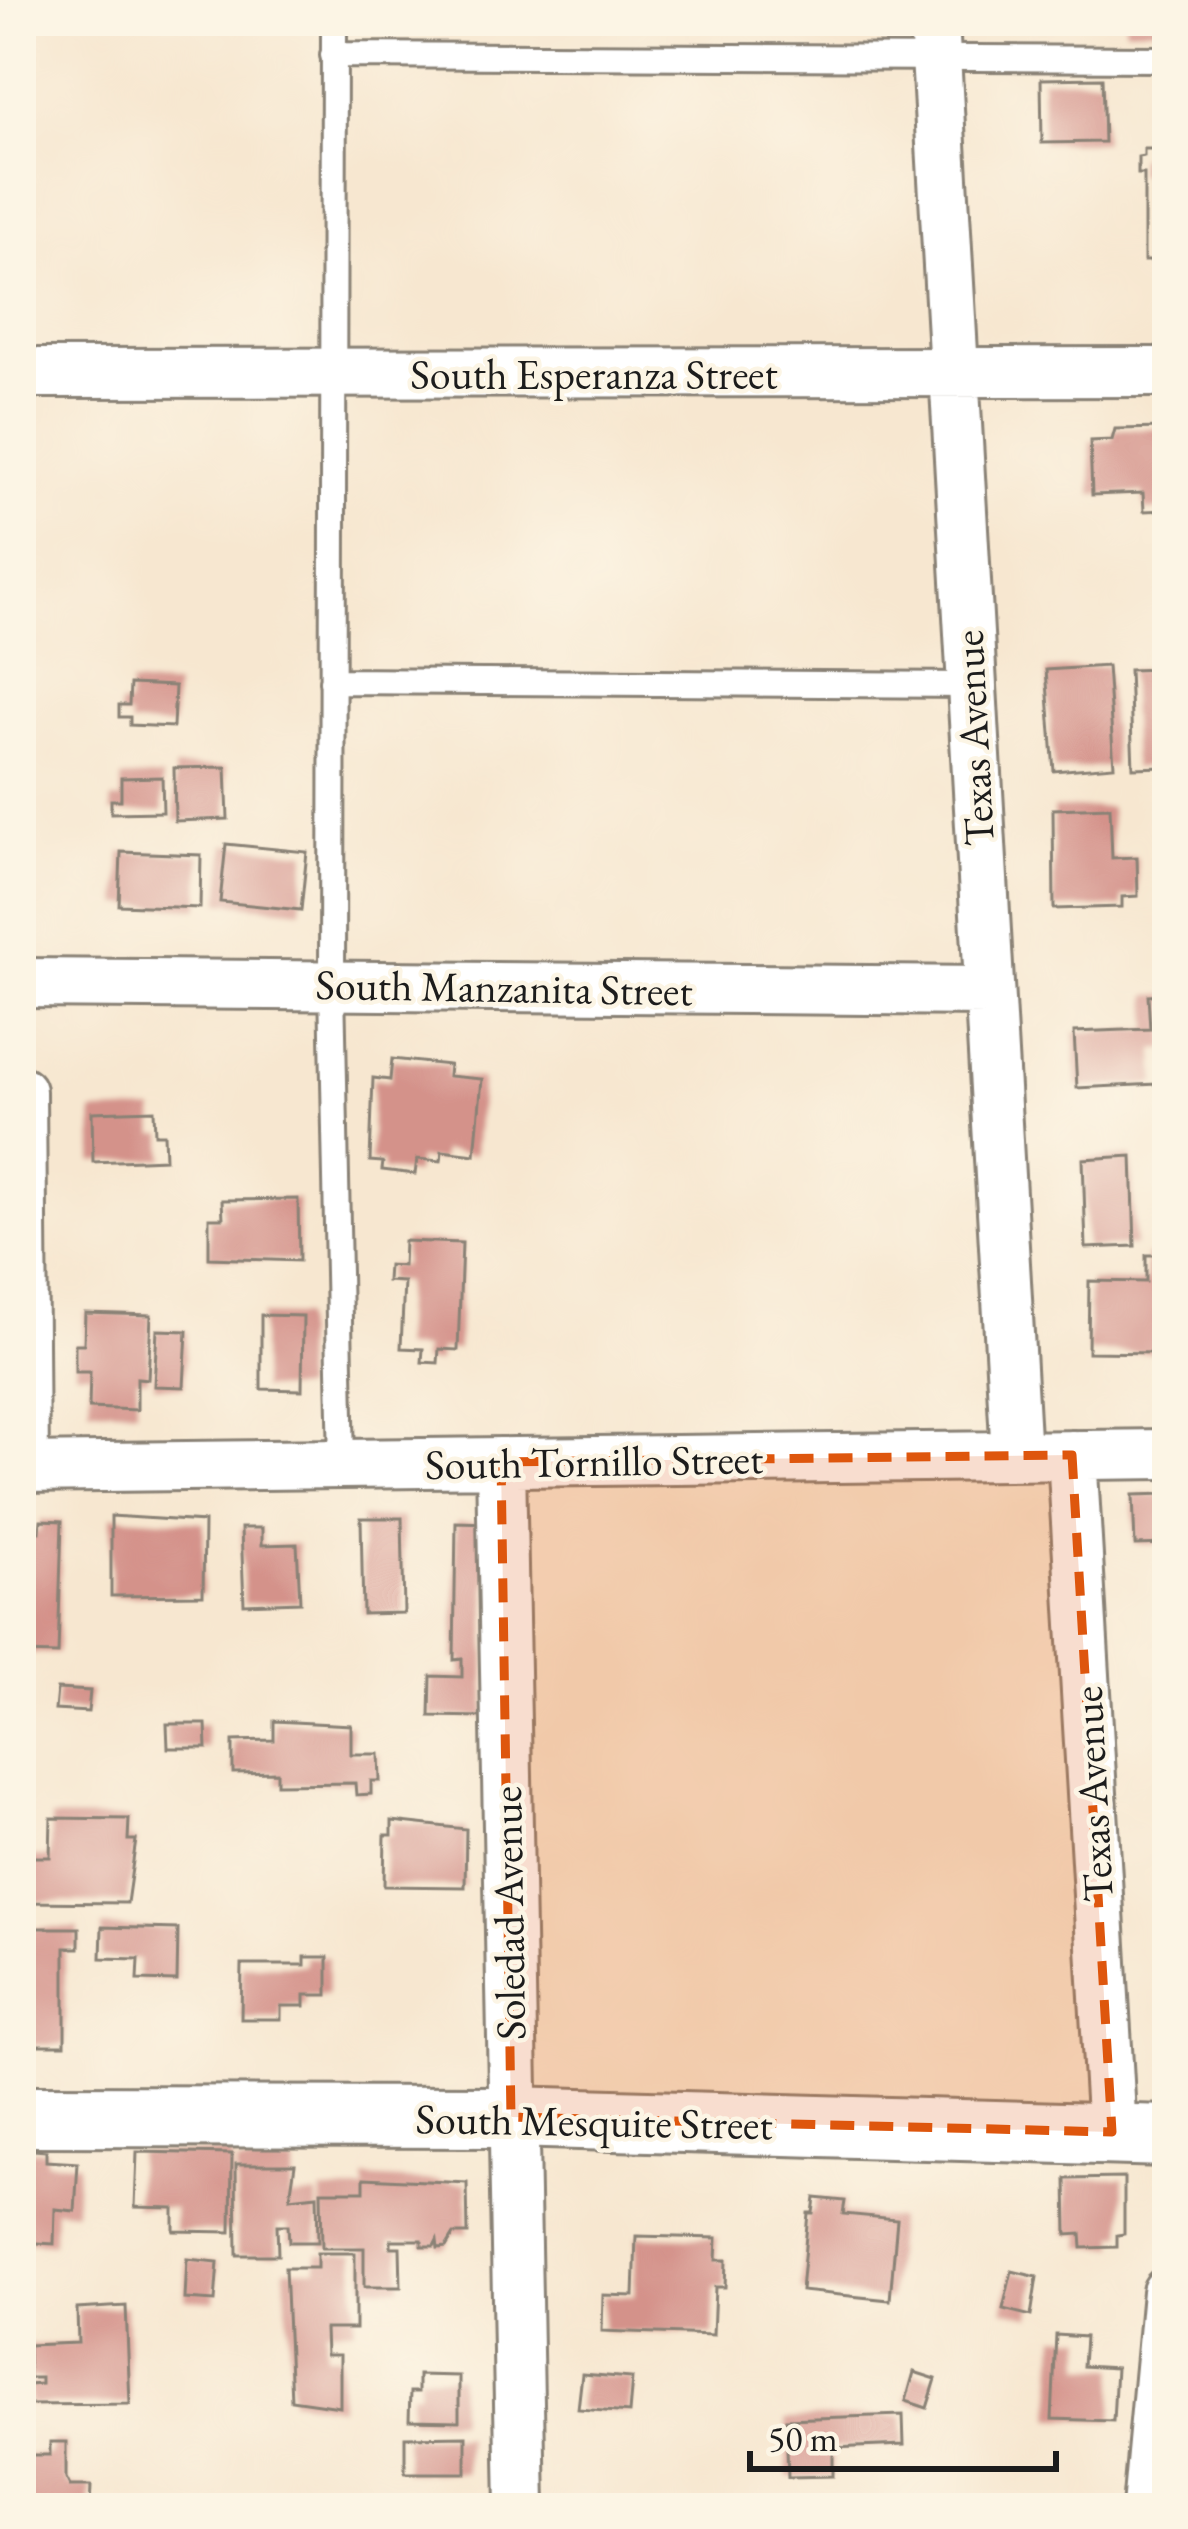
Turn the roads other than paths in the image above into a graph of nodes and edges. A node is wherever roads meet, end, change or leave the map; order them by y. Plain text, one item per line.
1 (334, 21) edge
2 (935, 40) edge
3 (333, 55) junction
4 (1167, 59) edge
5 (1167, 372) edge
6 (21, 373) edge
7 (333, 374) junction
8 (953, 374) junction
9 (332, 681) junction
10 (970, 685) junction
11 (21, 983) edge
12 (332, 986) junction
13 (988, 991) junction
14 (21, 1091) edge
15 (1167, 1454) edge
16 (1072, 1455) junction
17 (1016, 1456) junction
18 (502, 1462) junction
19 (342, 1464) junction
20 (22, 1468) edge
21 (21, 2116) edge
22 (512, 2117) junction
23 (1140, 2134) edge
24 (1167, 2292) edge
25 (521, 2508) edge
26 (1147, 2508) edge

1 - 3 lane
2 - 3 lane
2 - 4 lane
2 - 8 street, Texas Avenue
3 - 7 lane
5 - 8 street, South Esperanza Street
6 - 7 street, South Esperanza Street
7 - 8 street, South Esperanza Street
7 - 9 lane
8 - 10 street, Texas Avenue
9 - 10 lane
9 - 12 lane
10 - 13 street, Texas Avenue
11 - 12 street, South Manzanita Street
12 - 13 street, South Manzanita Street
12 - 19 lane
13 - 17 street, Texas Avenue
14 - 20 street
15 - 16 street, South Tornillo Street
16 - 17 street, South Tornillo Street
16 - 23 street, Texas Avenue
17 - 18 street, South Tornillo Street
18 - 19 street, South Tornillo Street
18 - 22 street, Soledad Avenue
19 - 20 street, South Tornillo Street
21 - 22 street, South Mesquite Street
22 - 23 street, South Mesquite Street
22 - 25 street, Soledad Avenue
24 - 26 street

